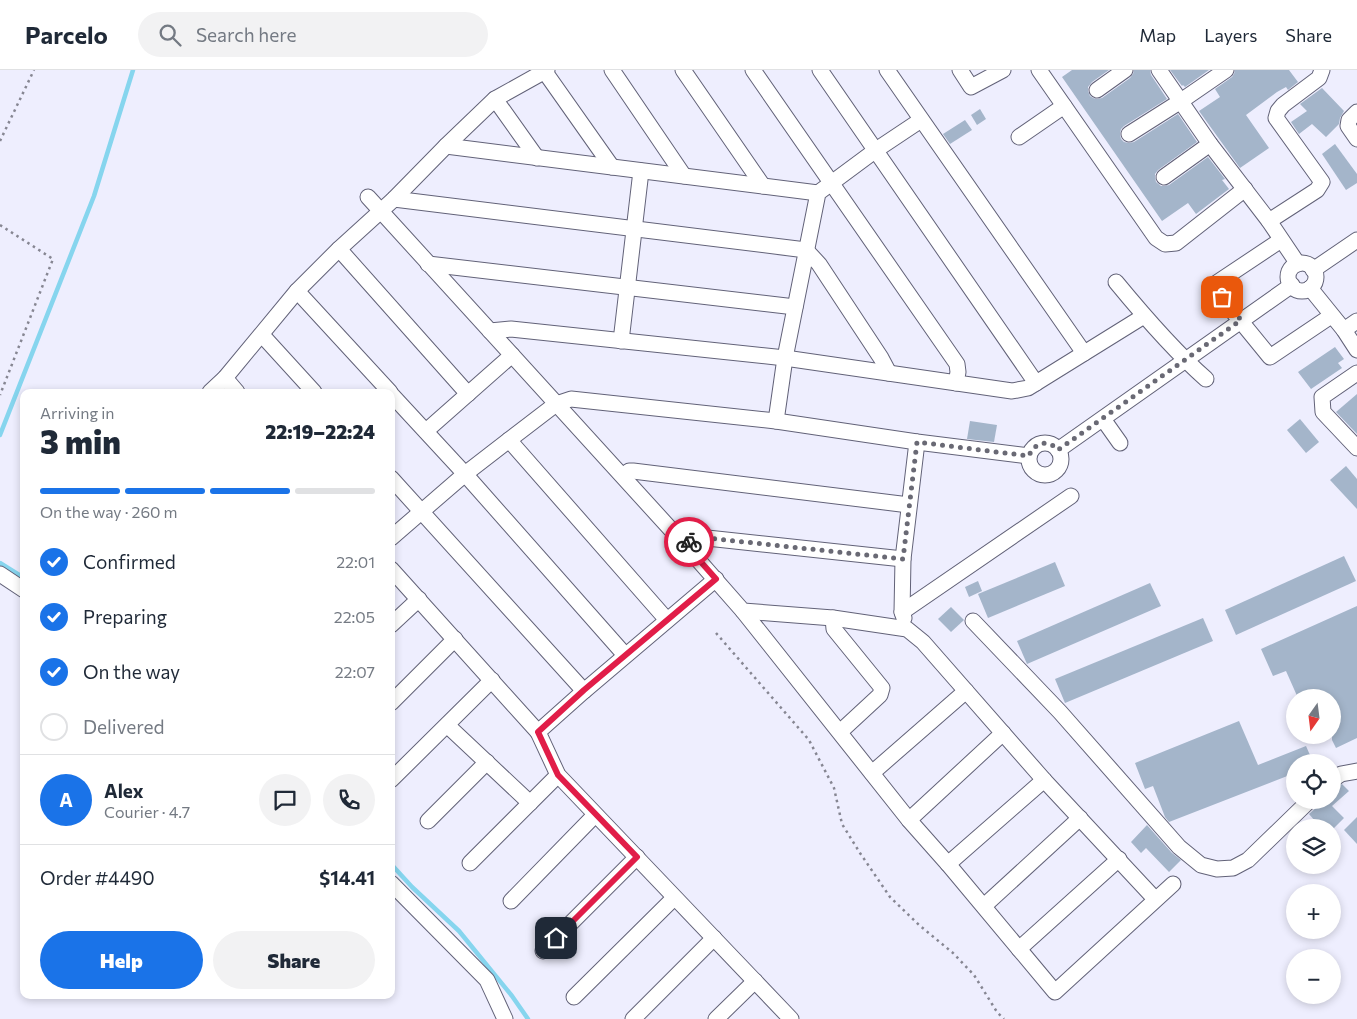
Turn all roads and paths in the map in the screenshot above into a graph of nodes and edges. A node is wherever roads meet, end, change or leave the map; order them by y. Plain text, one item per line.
1 (34, 70) edge
2 (612, 70) edge
3 (683, 70) edge
4 (753, 70) edge
5 (820, 70) edge
6 (887, 70) edge
7 (960, 70) edge
8 (1003, 70) edge
9 (1039, 70) edge
10 (1125, 70) edge
11 (1160, 70) edge
12 (1226, 70) edge
13 (1322, 70) edge
14 (546, 71) edge
15 (1097, 90) dead end
16 (495, 99) junction
17 (1181, 101) junction
18 (1064, 106) junction
19 (1357, 112) edge
20 (921, 120) junction
21 (1130, 134) dead end
22 (1019, 137) dead end
23 (1357, 139) edge
24 (0, 141) edge
25 (1210, 144) junction
26 (446, 146) junction
27 (876, 150) junction
28 (537, 158) junction
29 (612, 167) junction
30 (642, 171) junction
31 (684, 176) junction
32 (1164, 177) dead end
33 (831, 183) junction
34 (762, 186) junction
35 (1245, 189) junction
36 (818, 192) junction
37 (368, 197) dead end
38 (394, 199) junction
39 (381, 212) junction
40 (1269, 221) junction
41 (0, 225) edge
42 (634, 229) junction
43 (1281, 240) junction
44 (1357, 240) edge
45 (338, 250) junction
46 (806, 250) junction
47 (428, 264) junction
48 (1298, 264) junction
49 (1313, 270) junction
50 (1116, 282) dead end
51 (1292, 285) junction
52 (627, 287) junction
53 (1310, 288) junction
54 (298, 291) junction
55 (795, 307) junction
56 (1144, 316) junction
57 (1331, 316) junction
58 (1241, 320) junction
59 (1357, 321) edge
60 (1344, 330) junction
61 (490, 331) junction
62 (262, 334) junction
63 (621, 341) junction
64 (1357, 350) edge
65 (1084, 353) junction
66 (512, 355) junction
67 (785, 358) junction
68 (1185, 360) junction
69 (889, 373) junction
70 (1357, 373) edge
71 (225, 378) junction
72 (1206, 380) dead end
73 (956, 383) junction
74 (1036, 383) junction
75 (213, 389) edge
76 (234, 389) edge
77 (311, 389) edge
78 (387, 389) edge
79 (468, 394) junction
80 (0, 396) edge
81 (395, 397) edge
82 (556, 404) junction
83 (1103, 419) junction
84 (776, 421) junction
85 (426, 432) junction
86 (509, 440) junction
87 (917, 442) junction
88 (1120, 443) dead end
89 (1357, 448) edge
90 (1058, 450) junction
91 (1029, 456) junction
92 (465, 474) junction
93 (623, 476) junction
94 (395, 482) edge
95 (1062, 484) junction
96 (909, 506) junction
97 (422, 511) junction
98 (395, 535) edge
99 (685, 544) junction
100 (903, 559) junction
101 (395, 573) edge
102 (0, 574) edge
103 (716, 579) junction
104 (20, 587) edge
105 (418, 599) junction
106 (743, 611) junction
107 (902, 612) junction
108 (833, 618) junction
109 (667, 620) junction
110 (395, 621) edge
111 (973, 621) dead end
112 (906, 629) junction
113 (716, 633) dead end
114 (455, 639) junction
115 (626, 655) junction
116 (492, 680) junction
117 (584, 690) junction
118 (966, 691) junction
119 (395, 699) edge
120 (448, 726) junction
121 (538, 732) junction
122 (840, 732) junction
123 (1003, 733) junction
124 (487, 762) junction
125 (1357, 771) edge
126 (872, 773) junction
127 (1341, 774) edge
128 (558, 775) junction
129 (395, 776) edge
130 (1044, 780) junction
131 (530, 802) junction
132 (1301, 809) edge
133 (595, 814) junction
134 (1080, 818) junction
135 (909, 820) junction
136 (428, 821) dead end
137 (637, 857) junction
138 (1119, 859) junction
139 (470, 863) dead end
140 (948, 864) junction
141 (1173, 884) dead end
142 (395, 887) edge
143 (674, 898) junction
144 (1155, 899) junction
145 (511, 901) dead end
146 (984, 906) junction
147 (714, 938) junction
148 (1018, 949) junction
149 (543, 951) dead end
150 (755, 981) junction
151 (574, 997) dead end
152 (505, 1019) edge
153 (633, 1019) edge
154 (716, 1019) edge
155 (791, 1019) edge
156 (1004, 1019) edge

1 - 24 path
2 - 31 street
3 - 34 street
4 - 33 street
5 - 27 street
6 - 20 street
7 - 8 street
9 - 18 street
10 - 15 street
11 - 17 street
12 - 17 street
13 - 40 street
14 - 16 street
14 - 29 street
16 - 26 street
16 - 28 street
17 - 21 street
17 - 25 street
18 - 22 street
18 - 35 street
19 - 23 street
20 - 27 street
20 - 65 street
25 - 32 street
25 - 35 street
26 - 28 street
26 - 38 street
27 - 33 street
27 - 74 street
28 - 29 street
29 - 30 street
30 - 31 street
30 - 42 street
31 - 34 street
33 - 36 street
33 - 73 street
34 - 36 street
35 - 40 street
36 - 46 street
37 - 39 street
38 - 39 street
38 - 42 street
39 - 45 street
39 - 47 street
40 - 43 street
41 - 80 path
42 - 46 street
42 - 52 street
43 - 48 street
43 - 58 street
44 - 49 street
45 - 54 street
45 - 79 street
46 - 55 street
46 - 69 street
47 - 52 street
47 - 61 street
48 - 49 street
48 - 51 street
49 - 53 street
50 - 56 street
51 - 53 street
51 - 58 street
52 - 55 street
52 - 63 street
53 - 57 street
54 - 62 street
54 - 78 street
55 - 67 street
56 - 65 street
56 - 68 street
57 - 58 street
57 - 60 street
58 - 68 street
59 - 60 street
60 - 64 street
61 - 63 street
61 - 66 street
62 - 71 street
62 - 77 street
63 - 67 street
65 - 74 street
66 - 79 street
66 - 82 street
67 - 69 street
67 - 84 street
68 - 72 street
68 - 83 street
69 - 73 street
70 - 89 street
71 - 75 street
71 - 76 street
73 - 74 street
79 - 85 street
81 - 85 street
82 - 84 street
82 - 86 street
82 - 93 street
83 - 88 street
83 - 90 street
84 - 87 street
85 - 92 street
86 - 92 street
86 - 109 street
87 - 91 street
87 - 96 street
90 - 91 street
90 - 95 street
91 - 95 street
92 - 97 street
92 - 115 street
93 - 96 street
93 - 99 street
94 - 97 street
95 - 107 street
96 - 100 street
97 - 98 street
97 - 117 street
99 - 100 street
99 - 103 street
100 - 107 street
101 - 105 street
102 - 104 street
103 - 106 street
103 - 109 street
105 - 110 street
105 - 114 street
106 - 108 street
106 - 122 street
107 - 112 street
108 - 112 street
108 - 122 street
109 - 115 street
111 - 132 street
112 - 118 street
113 - 156 path
114 - 116 street
114 - 119 street
115 - 117 street
116 - 120 street
116 - 121 street
117 - 121 street
118 - 123 street
118 - 126 street
120 - 124 street
120 - 129 street
121 - 128 street
122 - 126 street
123 - 130 street
123 - 135 street
124 - 131 street
124 - 136 street
125 - 127 street
126 - 135 street
128 - 131 street
128 - 133 street
130 - 134 street
130 - 140 street
131 - 139 street
133 - 137 street
133 - 145 street
134 - 138 street
134 - 146 street
135 - 140 street
137 - 143 street
137 - 149 street
138 - 144 street
138 - 148 street
140 - 146 street
141 - 144 street
142 - 152 street
143 - 147 street
143 - 151 street
144 - 148 street
146 - 148 street
147 - 150 street
147 - 153 street
150 - 154 street
150 - 155 street

